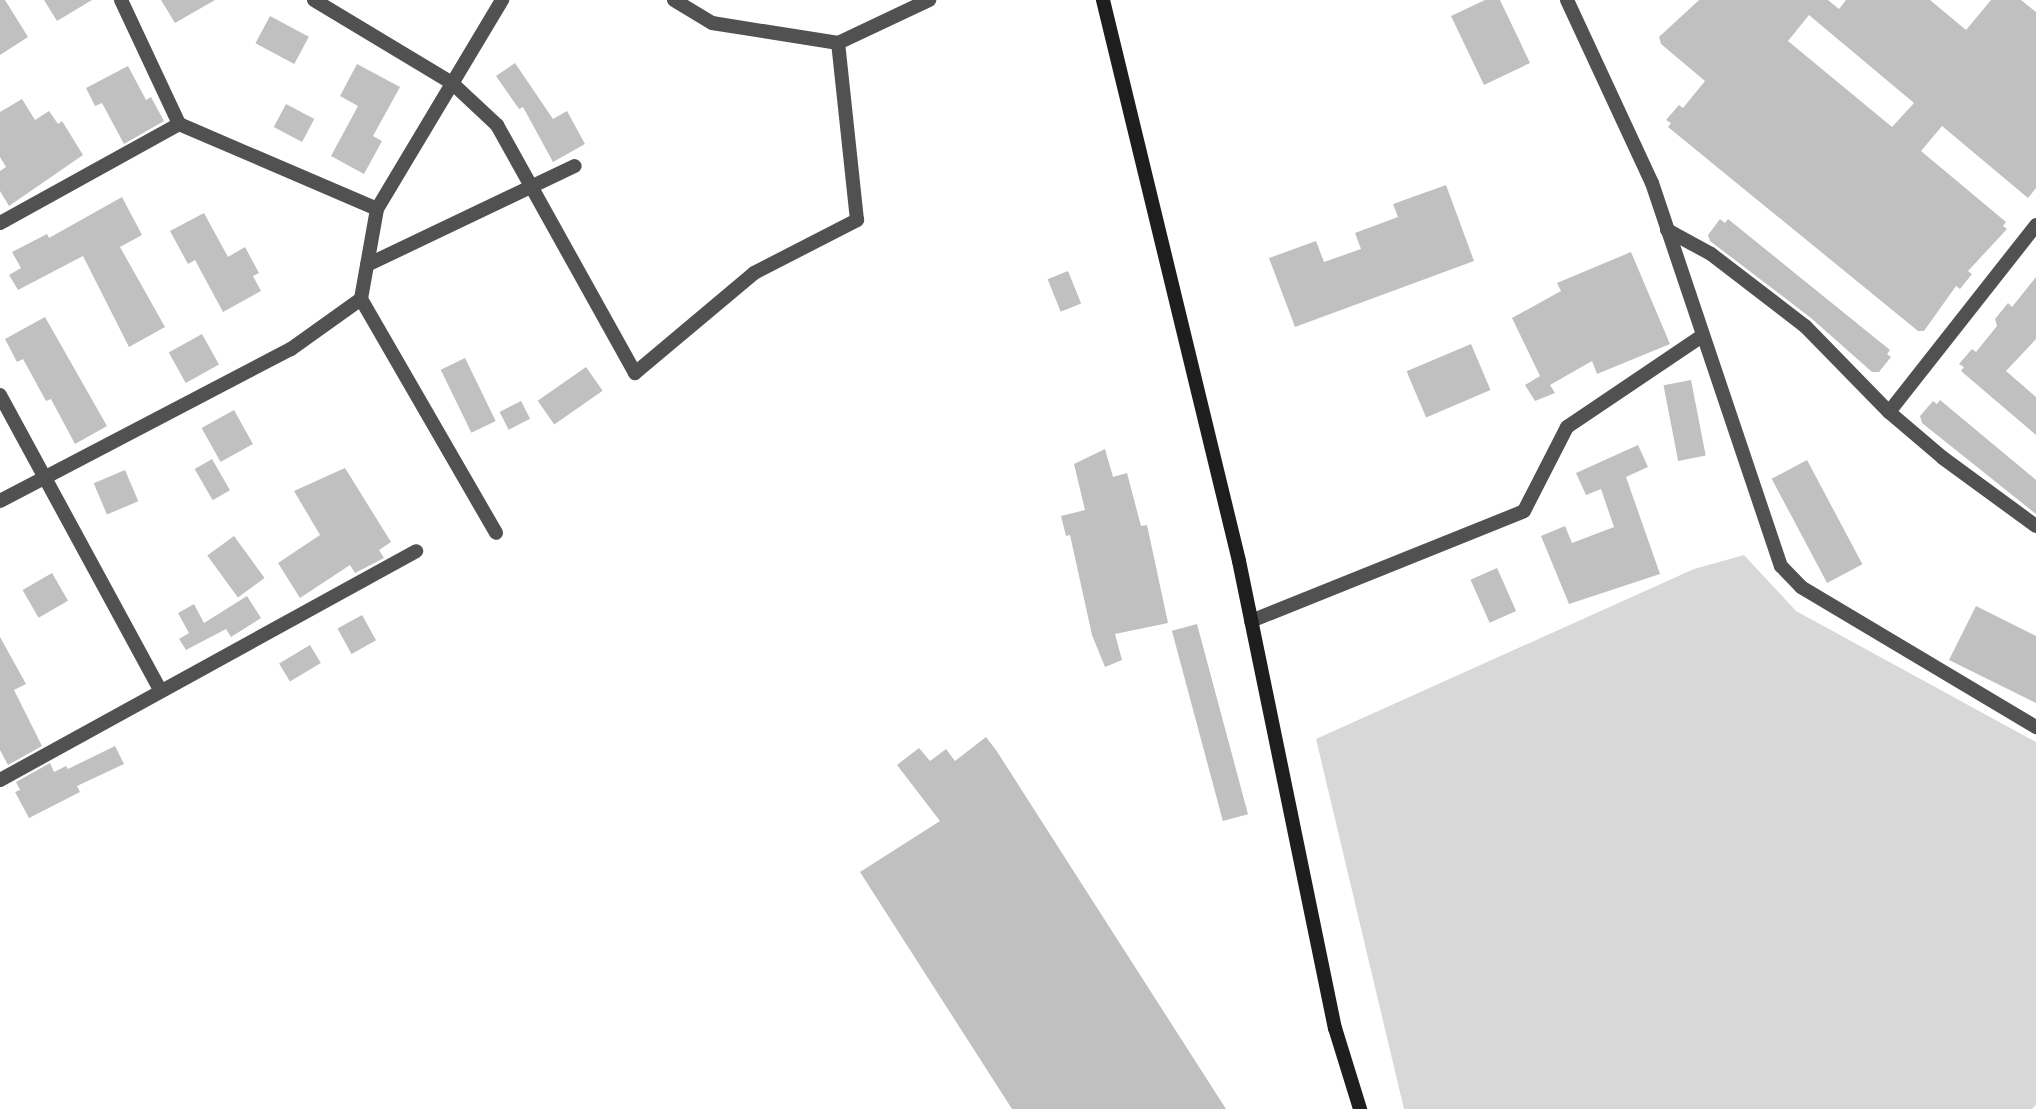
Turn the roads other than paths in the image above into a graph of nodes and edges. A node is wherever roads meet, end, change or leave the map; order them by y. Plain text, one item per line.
1 (121, 0) edge
2 (314, 0) edge
3 (502, 0) edge
4 (674, 0) edge
5 (929, 0) edge
6 (1102, 0) edge
7 (1567, 0) edge
8 (838, 43) junction
9 (452, 83) junction
10 (179, 124) junction
11 (575, 166) dead end
12 (532, 188) junction
13 (377, 209) junction
14 (0, 223) edge
15 (2036, 226) edge
16 (1667, 230) junction
17 (367, 265) junction
18 (361, 299) junction
19 (1702, 335) junction
20 (0, 395) edge
21 (1889, 412) junction
22 (44, 475) junction
23 (0, 501) edge
24 (2036, 526) edge
25 (496, 533) dead end
26 (416, 551) dead end
27 (1251, 621) junction
28 (161, 691) junction
29 (2036, 726) edge
30 (0, 780) edge
31 (1360, 1109) edge

1 - 10 street
2 - 9 street
3 - 9 street
4 - 8 street
5 - 8 street
6 - 27 main road
7 - 16 street
8 - 12 street
9 - 12 street
9 - 13 street
10 - 13 street
10 - 14 street
11 - 12 street
12 - 17 street
13 - 17 street
15 - 21 street
16 - 19 street
16 - 21 street
17 - 18 street
18 - 22 street
18 - 25 street
19 - 27 street
19 - 29 street
20 - 22 street
21 - 24 street
22 - 23 street
22 - 28 street
26 - 28 street
27 - 31 main road
28 - 30 street

